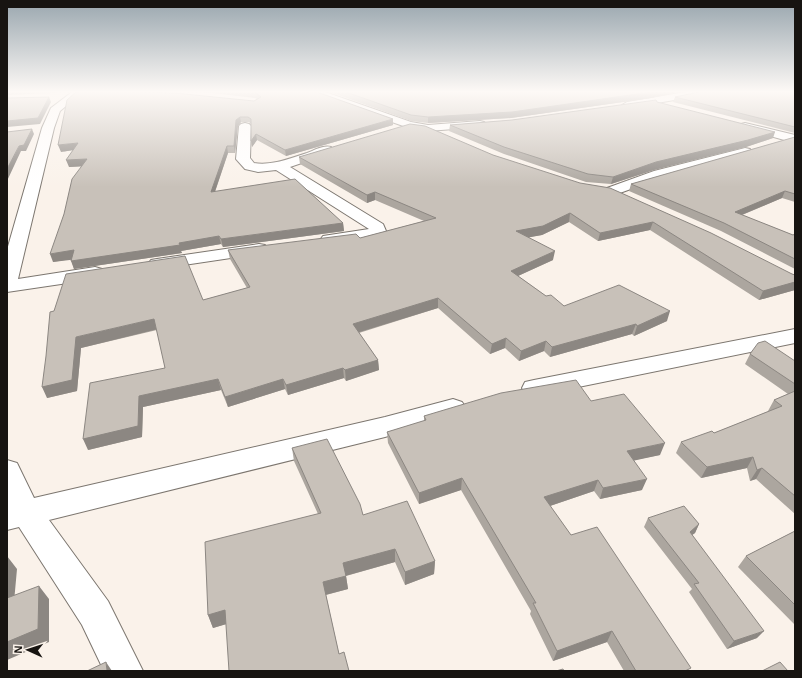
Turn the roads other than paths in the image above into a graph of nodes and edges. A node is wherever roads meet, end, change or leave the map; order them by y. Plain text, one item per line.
1 (44, 124) edge
2 (405, 124) edge
3 (479, 124) edge
4 (735, 124) edge
5 (409, 125) junction
6 (245, 126) edge
7 (428, 128) junction
8 (388, 132) edge
9 (793, 138) edge
10 (456, 140) edge
11 (771, 144) edge
12 (335, 147) edge
13 (757, 148) edge
14 (278, 165) junction
15 (631, 200) edge
16 (311, 242) edge
17 (273, 247) edge
18 (141, 266) edge
19 (109, 271) edge
20 (7, 282) edge
21 (7, 286) edge
22 (795, 336) edge
23 (513, 392) edge
24 (475, 402) edge
25 (7, 471) edge
26 (16, 515) edge
27 (124, 671) edge

1 - 20 street
2 - 5 street
3 - 7 street
4 - 9 street
5 - 7 street
5 - 8 street
6 - 14 street
7 - 10 street
9 - 11 street
12 - 14 street
13 - 15 street
14 - 16 street
17 - 18 street
19 - 21 street
22 - 23 street
24 - 26 street
25 - 26 street
26 - 27 street

